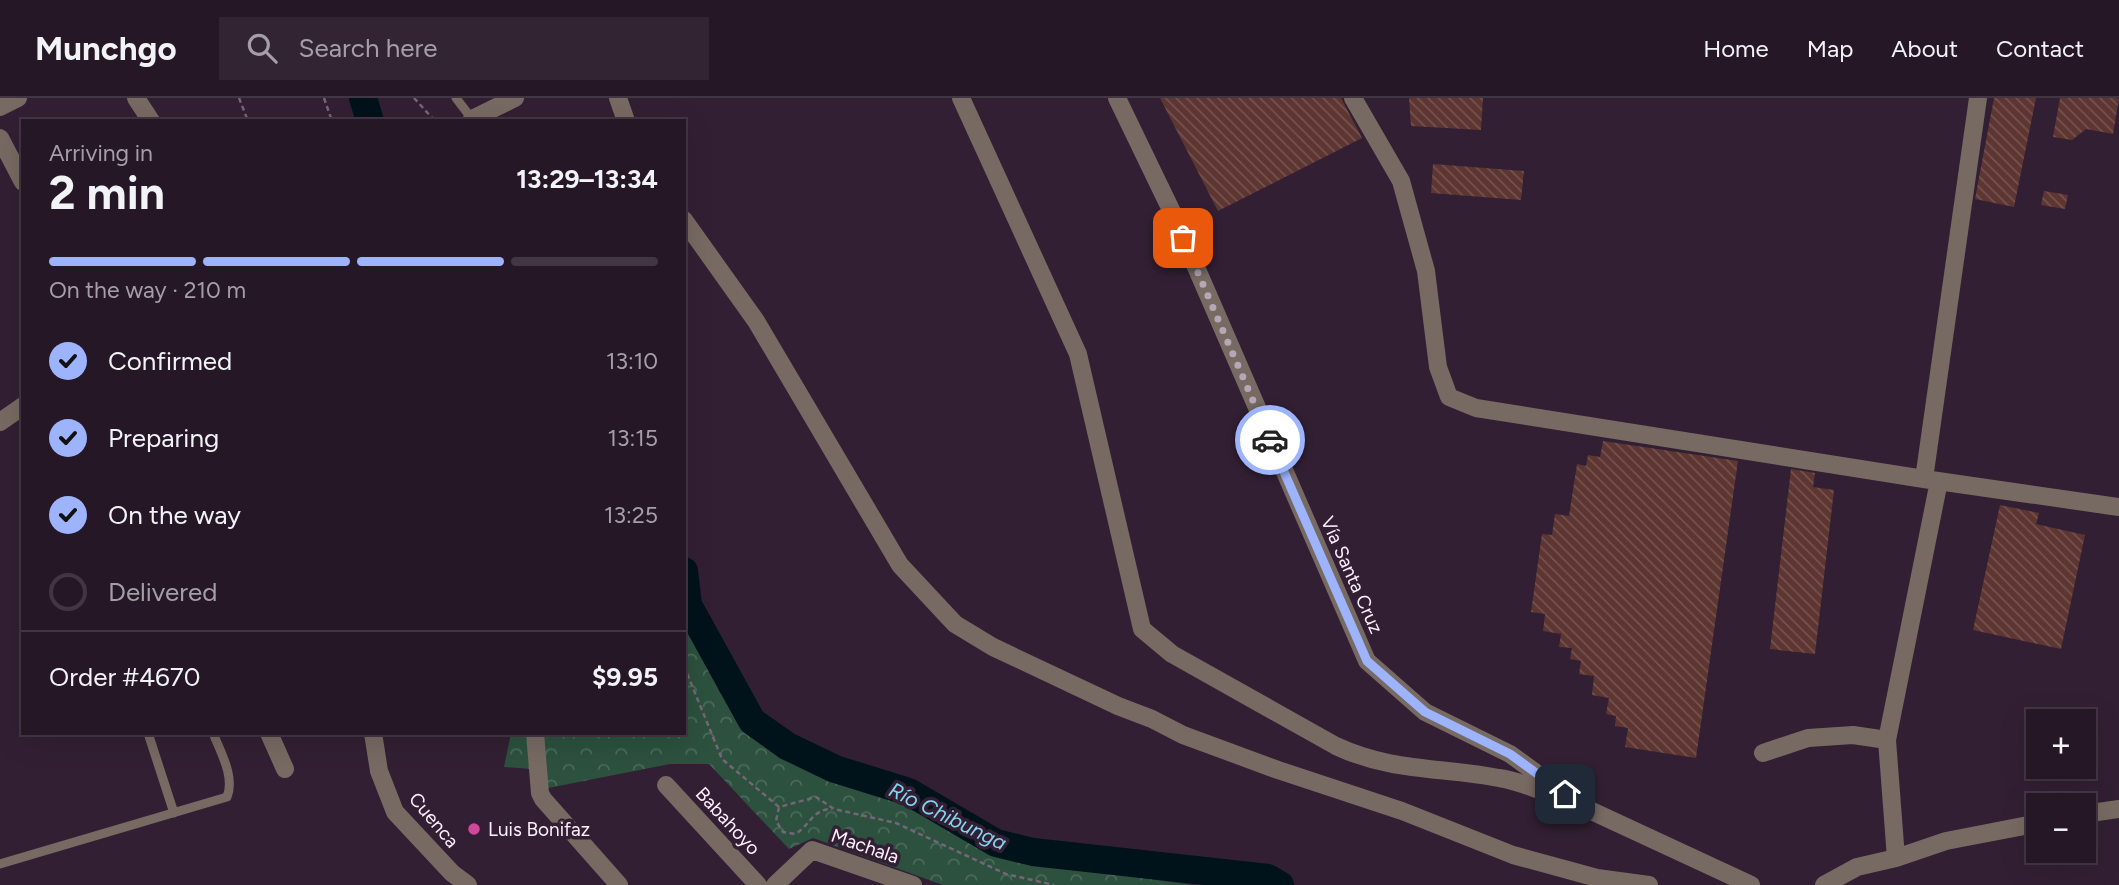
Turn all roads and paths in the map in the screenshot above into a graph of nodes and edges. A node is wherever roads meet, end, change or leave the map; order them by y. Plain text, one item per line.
1 (18, 98) edge
2 (136, 98) edge
3 (239, 98) edge
4 (324, 98) edge
5 (414, 98) edge
6 (456, 98) edge
7 (515, 98) edge
8 (618, 98) edge
9 (961, 98) edge
10 (1117, 98) edge
11 (1353, 98) edge
12 (1978, 98) edge
13 (0, 107) edge
14 (150, 119) edge
15 (247, 119) edge
16 (331, 119) edge
17 (433, 119) edge
18 (472, 119) edge
19 (625, 119) edge
20 (0, 138) edge
21 (21, 178) edge
22 (686, 223) edge
23 (21, 407) edge
24 (0, 422) edge
25 (1931, 480) junction
26 (2119, 507) edge
27 (686, 671) edge
28 (149, 735) edge
29 (214, 735) edge
30 (270, 735) edge
31 (373, 735) edge
32 (535, 735) edge
33 (1887, 740) junction
34 (1763, 753) dead end
35 (285, 769) dead end
36 (666, 785) dead end
37 (779, 807) junction
38 (1583, 807) junction
39 (834, 809) junction
40 (2119, 809) edge
41 (2096, 812) edge
42 (174, 813) junction
43 (2026, 825) edge
44 (1896, 859) junction
45 (0, 864) edge
46 (468, 885) edge
47 (619, 885) edge
48 (758, 885) edge
49 (775, 885) edge
50 (913, 885) edge
51 (1054, 885) edge
52 (1650, 885) edge
53 (1751, 885) edge
54 (1824, 885) edge

1 - 13 street
2 - 14 street
3 - 15 path
4 - 16 path
5 - 17 path
6 - 18 lane
7 - 18 street
8 - 19 street
9 - 38 street
10 - 38 street, Vía Santa Cruz
11 - 25 street
12 - 25 street
20 - 21 street
22 - 52 street
23 - 24 street
25 - 26 street
25 - 33 street
27 - 37 path
28 - 42 lane
29 - 42 lane
30 - 35 street
31 - 46 street, Cuenca
32 - 47 street
33 - 34 street
33 - 44 street
36 - 48 street, Babahoyo
37 - 39 path
37 - 39 path
38 - 53 street, Vía Santa Cruz
39 - 51 path
40 - 41 street
42 - 45 lane
43 - 44 street
44 - 54 street
49 - 50 street, Machala

